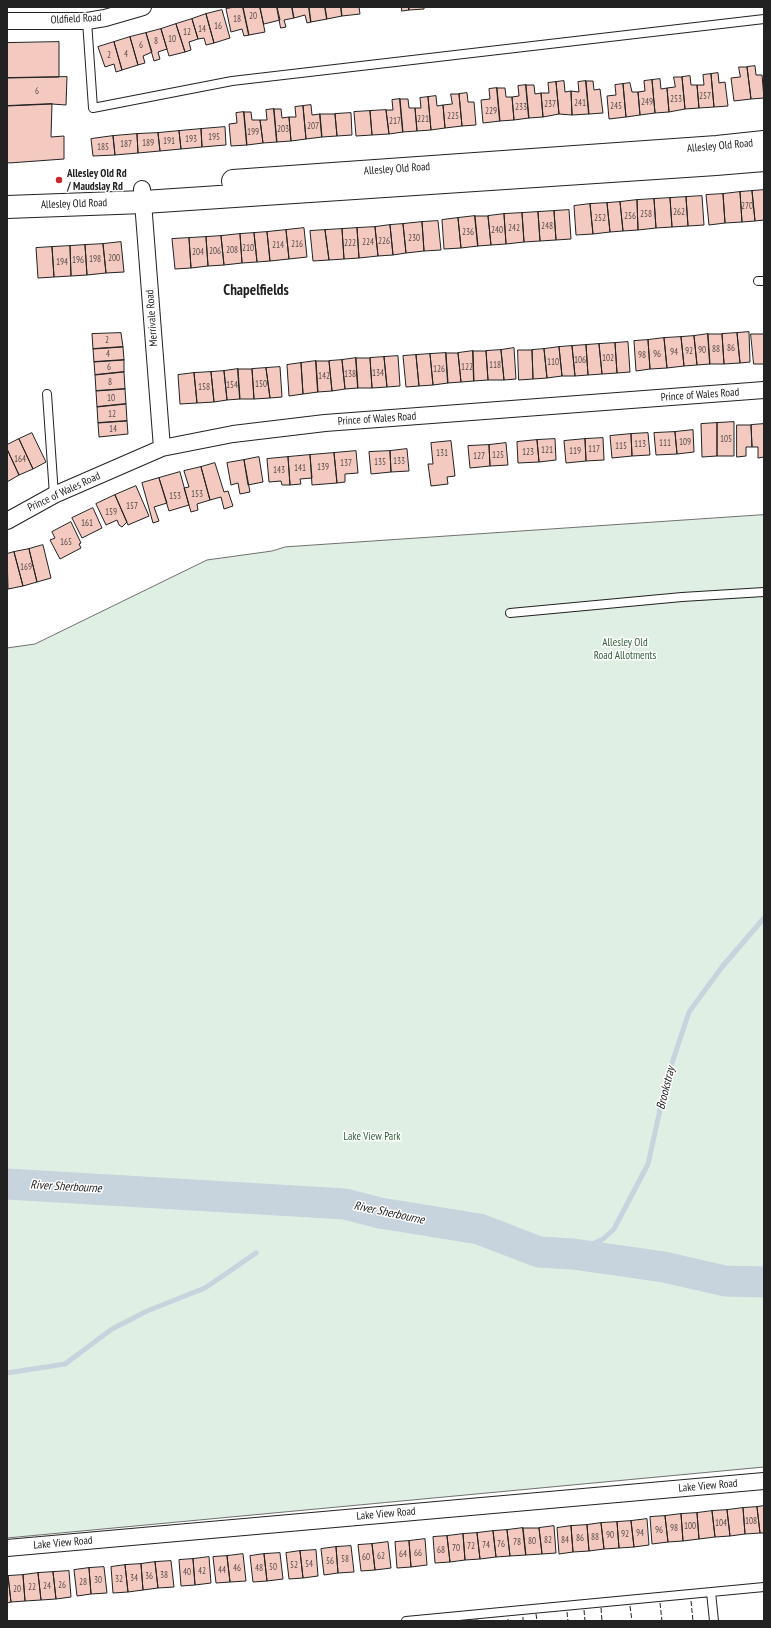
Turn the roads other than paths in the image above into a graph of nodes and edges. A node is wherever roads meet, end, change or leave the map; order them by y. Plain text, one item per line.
1 (144, 7) edge
2 (764, 18) edge
3 (7, 20) edge
4 (87, 21) junction
5 (764, 142) edge
6 (764, 160) edge
7 (582, 165) junction
8 (143, 195) junction
9 (7, 207) edge
10 (764, 390) edge
11 (47, 394) dead end
12 (162, 448) junction
13 (54, 495) junction
14 (7, 521) edge
15 (764, 592) edge
16 (510, 614) dead end
17 (764, 1481) edge
18 (7, 1548) edge
19 (764, 1587) edge
20 (711, 1592) junction
21 (458, 1619) edge
22 (406, 1621) edge
23 (714, 1621) edge

1 - 4 street, Oldfield Road
2 - 4 lane
3 - 4 street, Oldfield Road
5 - 7 main road, Allesley Old Road
6 - 7 main road, Allesley Old Road
7 - 8 main road, Allesley Old Road
8 - 9 main road, Allesley Old Road
8 - 12 street, Merrivale Road
10 - 12 street, Prince of Wales Road
11 - 13 lane
12 - 13 street, Prince of Wales Road
13 - 14 street, Prince of Wales Road
15 - 16 lane
17 - 18 street, Lake View Road
19 - 20 lane
20 - 21 lane
20 - 23 lane
21 - 22 lane

